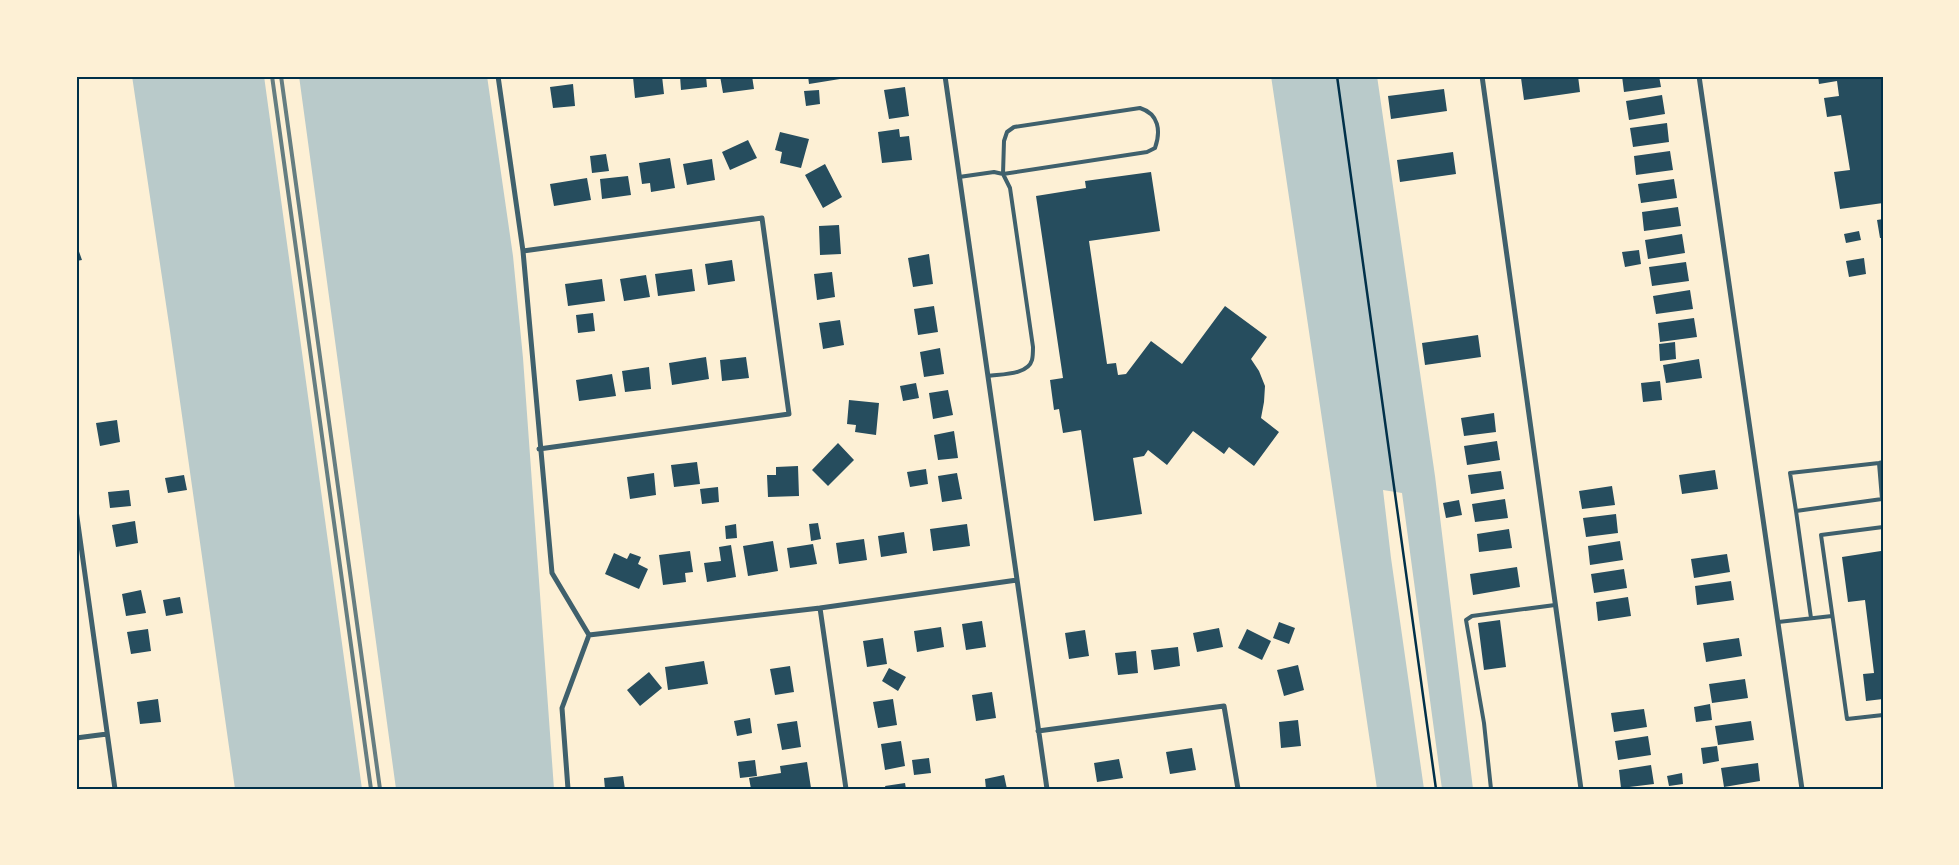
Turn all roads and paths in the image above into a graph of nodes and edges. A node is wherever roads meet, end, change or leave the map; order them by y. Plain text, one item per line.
1 (498, 76) edge
2 (945, 76) edge
3 (1337, 76) edge
4 (1482, 76) edge
5 (1699, 76) edge
6 (1003, 174) junction
7 (959, 177) junction
8 (523, 251) junction
9 (988, 376) junction
10 (539, 449) junction
11 (1881, 463) edge
12 (76, 510) edge
13 (1796, 511) junction
14 (1883, 527) edge
15 (1017, 580) junction
16 (1555, 605) junction
17 (820, 608) junction
18 (1832, 616) junction
19 (1811, 618) junction
20 (1778, 622) junction
21 (589, 635) junction
22 (1883, 715) edge
23 (1038, 731) junction
24 (107, 734) junction
25 (76, 738) edge
26 (115, 789) edge
27 (568, 789) edge
28 (846, 789) edge
29 (1047, 789) edge
30 (1238, 789) edge
31 (1436, 789) edge
32 (1491, 789) edge
33 (1581, 789) edge
34 (1802, 789) edge

1 - 8 street
2 - 7 street
3 - 31 path
4 - 16 street
5 - 20 street
6 - 6 lane
6 - 7 lane
6 - 9 lane
7 - 9 street
8 - 10 street
8 - 10 street
9 - 15 street
10 - 21 street
11 - 13 lane
11 - 13 lane
12 - 24 street
13 - 19 lane
14 - 18 lane
15 - 17 street
15 - 23 street
16 - 32 lane
16 - 33 street
17 - 21 street
17 - 28 street
18 - 19 lane
18 - 22 lane
19 - 20 lane
20 - 34 street
21 - 27 street
23 - 29 street
23 - 30 street
24 - 25 street
24 - 26 street

